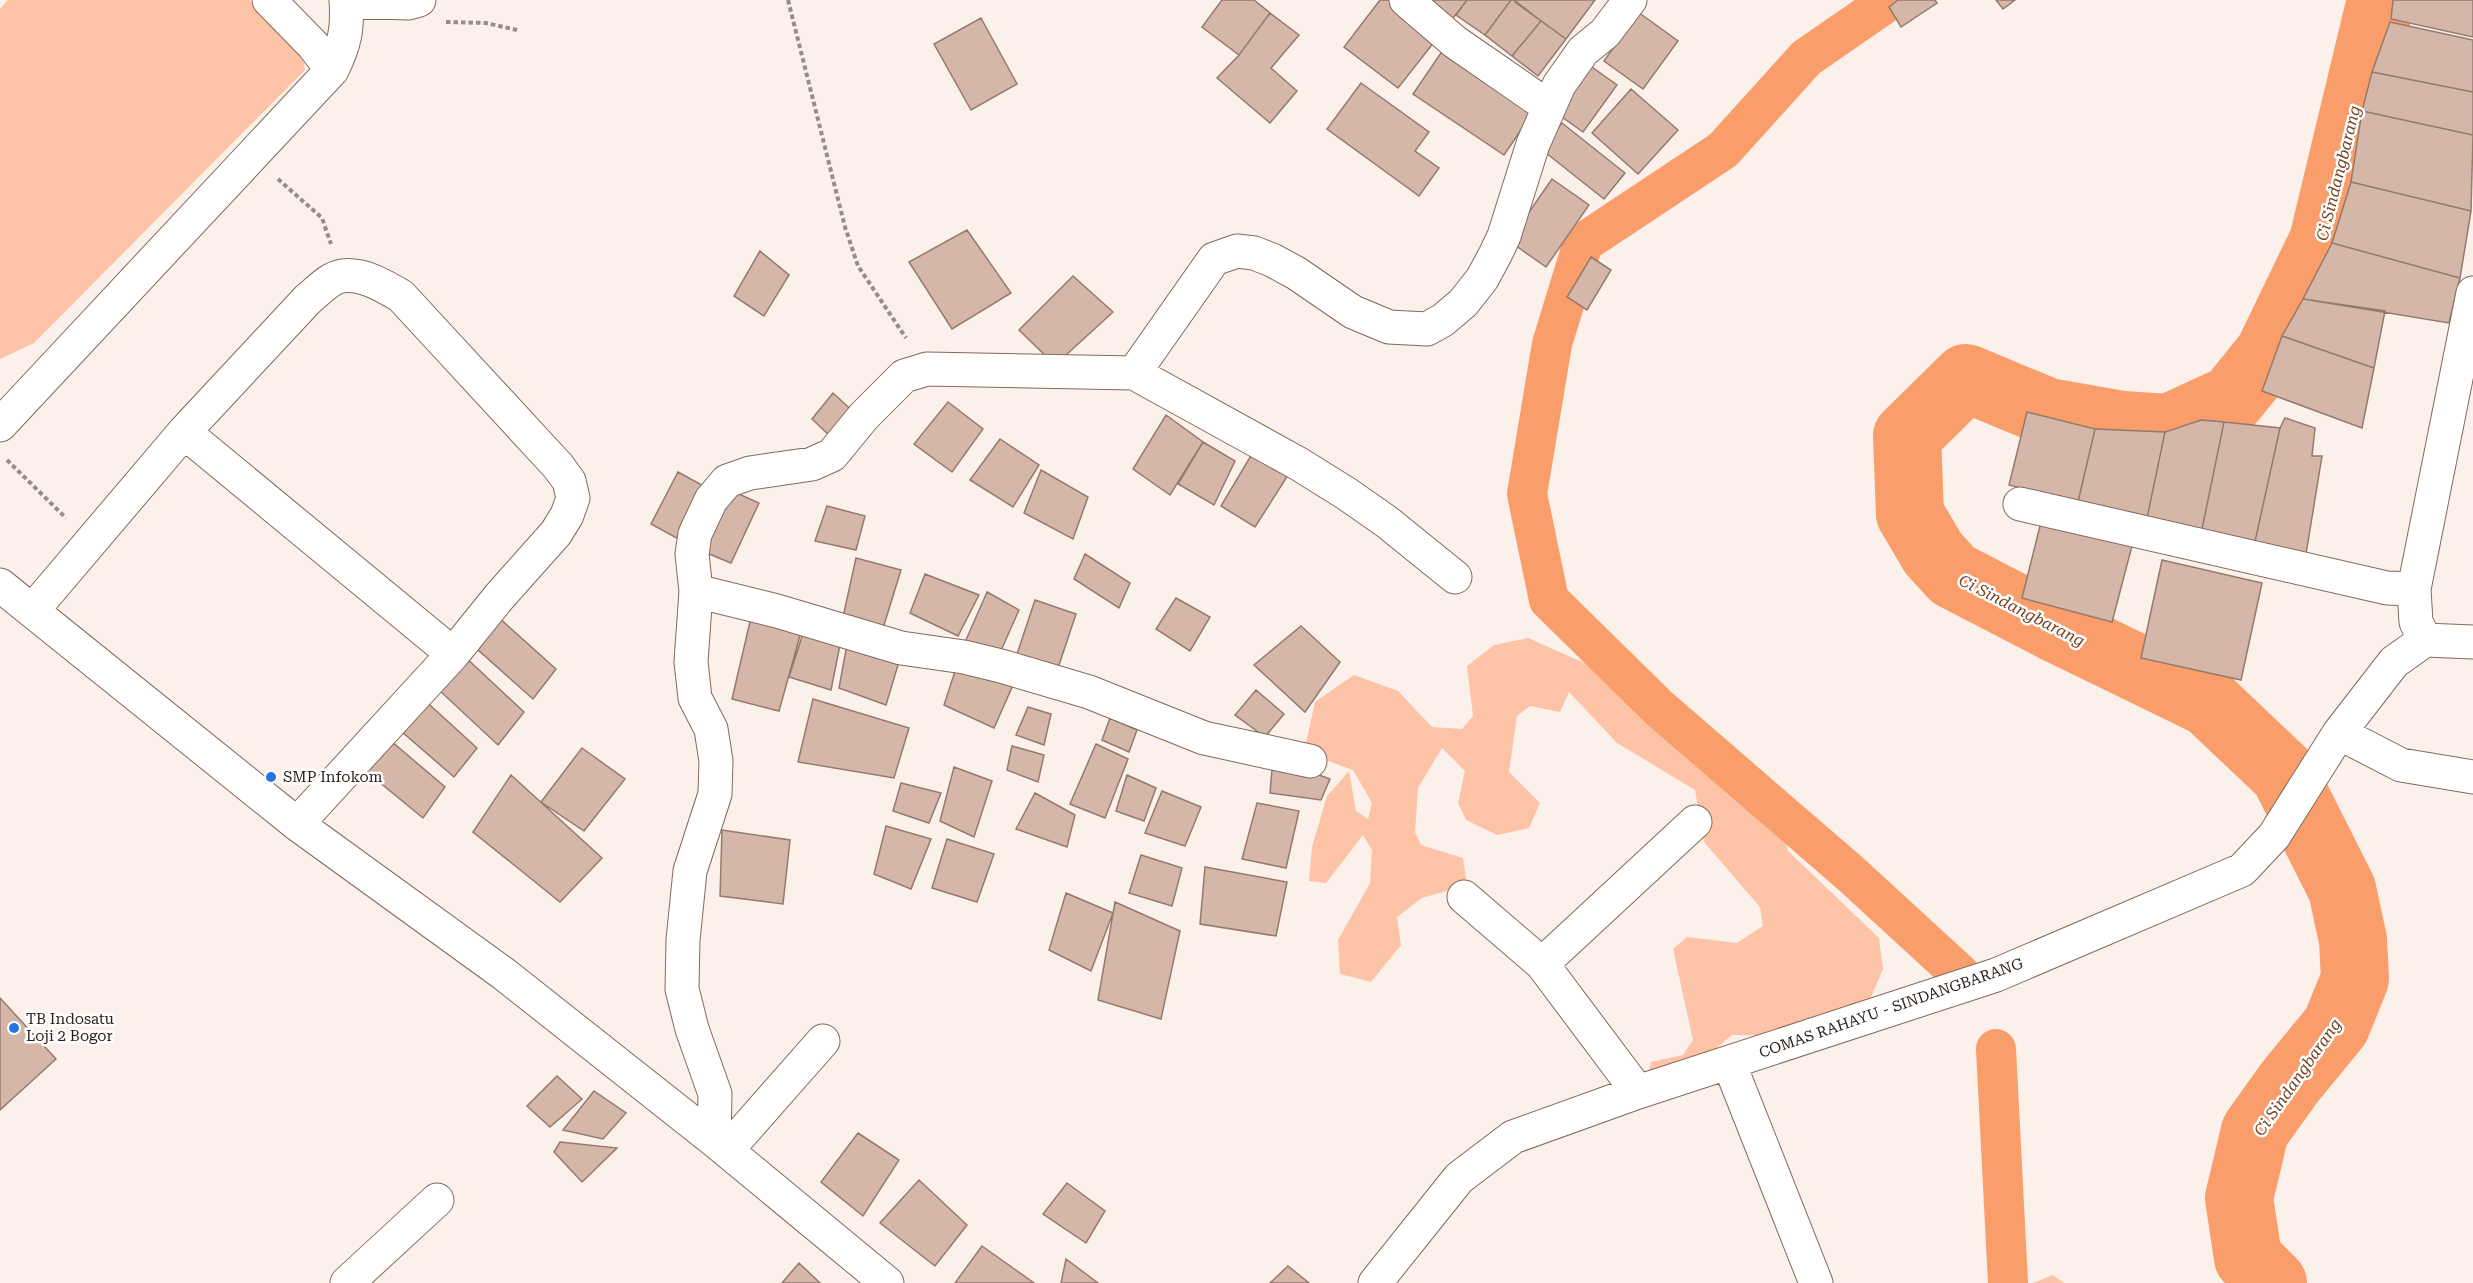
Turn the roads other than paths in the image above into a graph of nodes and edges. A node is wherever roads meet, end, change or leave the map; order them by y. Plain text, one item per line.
1 (269, 0) edge
2 (419, 0) edge
3 (1406, 0) edge
4 (1630, 0) edge
5 (347, 1) edge
6 (332, 70) junction
7 (1549, 107) junction
8 (2473, 292) edge
9 (1134, 373) junction
10 (0, 425) edge
11 (184, 432) junction
12 (2020, 504) dead end
13 (1455, 577) dead end
14 (0, 585) edge
15 (2415, 589) junction
16 (696, 591) junction
17 (32, 611) junction
18 (2425, 640) junction
19 (2473, 642) edge
20 (453, 654) junction
21 (2332, 745) junction
22 (1310, 761) dead end
23 (2473, 777) edge
24 (1695, 822) dead end
25 (297, 824) junction
26 (1464, 897) dead end
27 (1542, 964) junction
28 (823, 1041) dead end
29 (1729, 1064) junction
30 (1638, 1092) junction
31 (720, 1145) junction
32 (437, 1200) dead end
33 (347, 1283) edge
34 (887, 1283) edge
35 (1375, 1283) edge
36 (1816, 1283) edge

1 - 6 street
2 - 5 street
3 - 7 street
4 - 7 street
5 - 6 street
6 - 10 street
7 - 9 street
8 - 15 street
9 - 13 street
9 - 16 street
11 - 17 street
11 - 20 street
11 - 20 street
12 - 15 street
14 - 17 street
15 - 18 street
16 - 22 street
16 - 31 street
17 - 25 street
18 - 19 street
18 - 21 street, COMAS RAHAYU - SINDANGBARANG
20 - 25 street
21 - 23 street
21 - 29 street, COMAS RAHAYU - SINDANGBARANG
24 - 27 street
25 - 31 street
26 - 27 street
27 - 30 street
28 - 31 street
29 - 30 street, COMAS RAHAYU - SINDANGBARANG
29 - 36 street
30 - 35 street, COMAS RAHAYU - SINDANGBARANG
31 - 34 street
32 - 33 street

